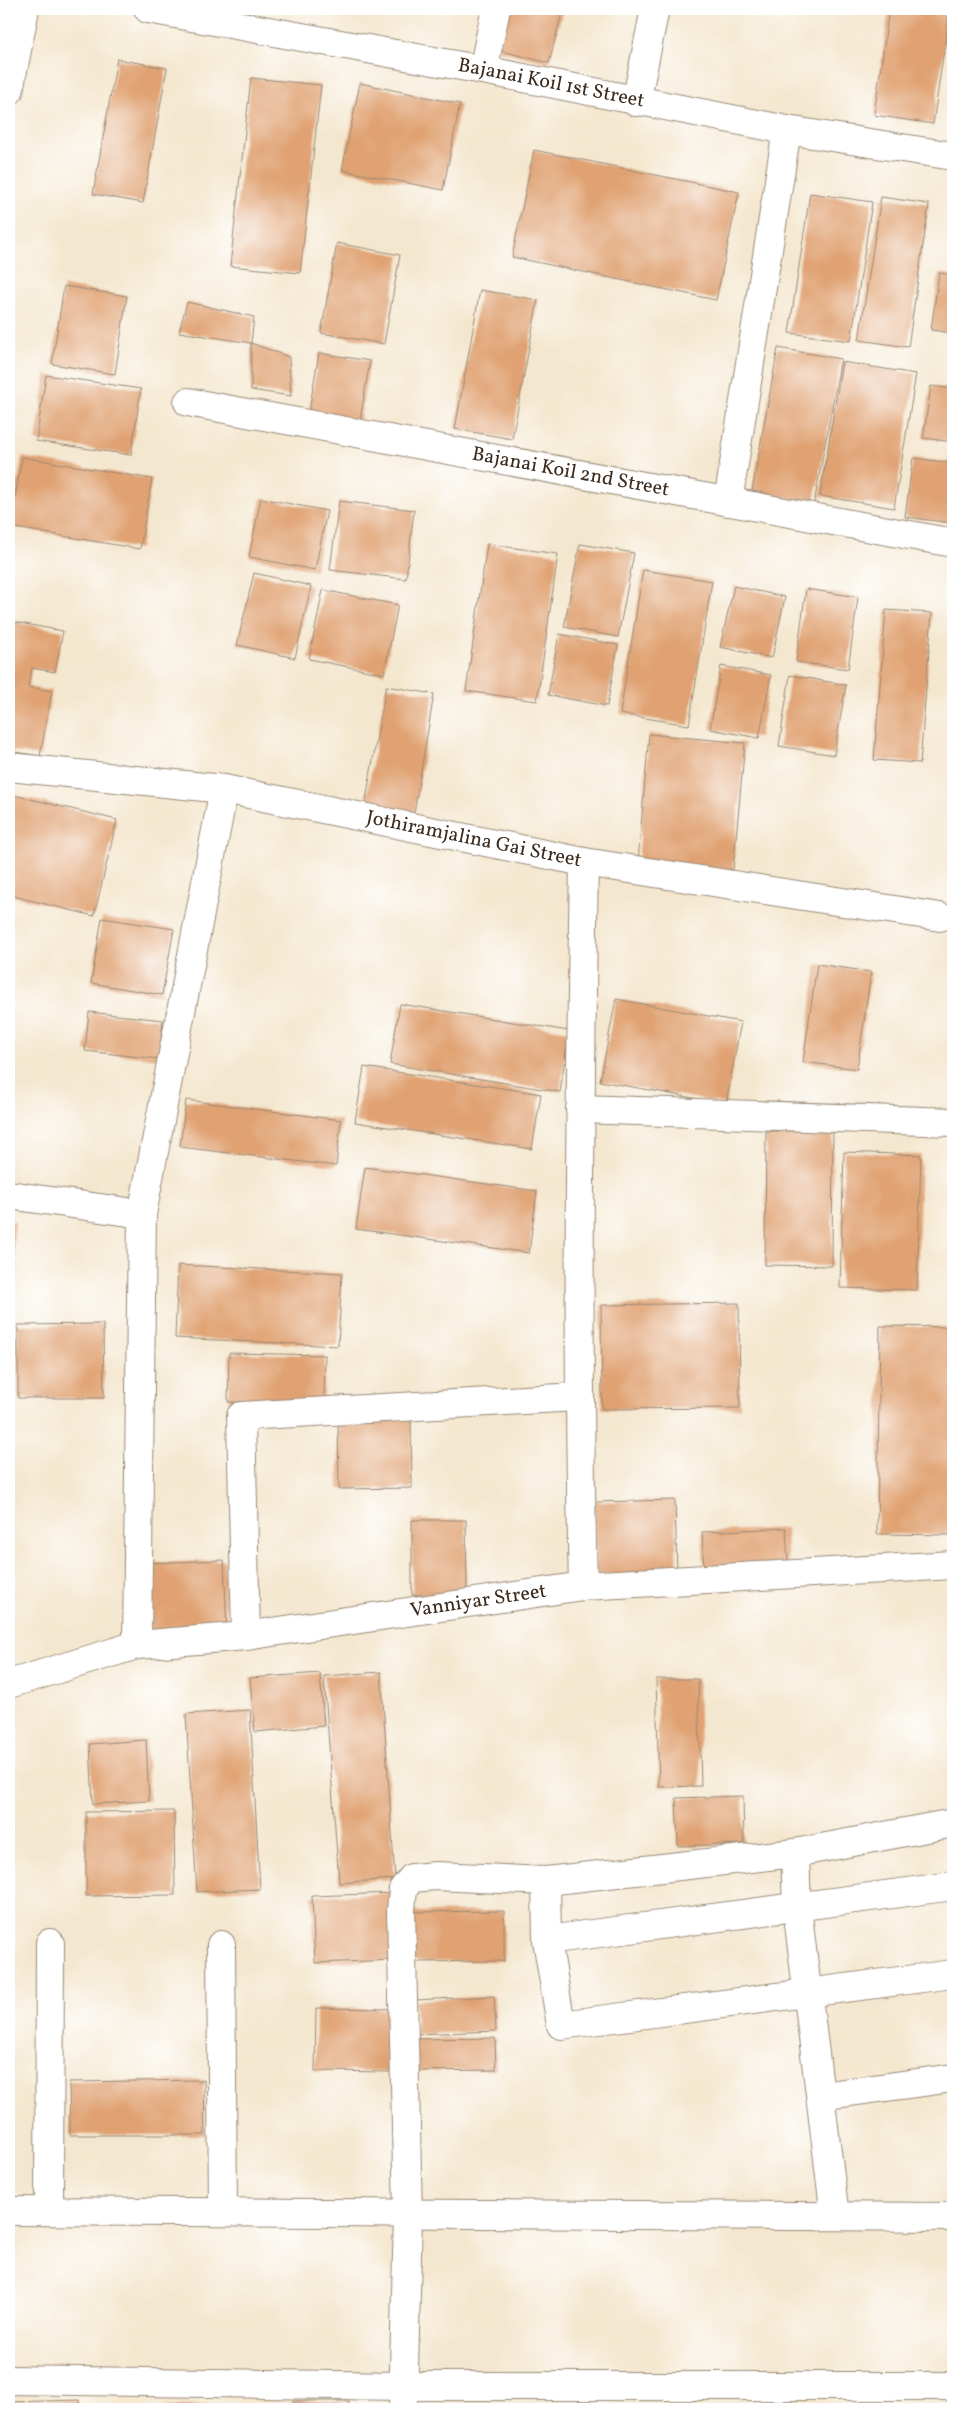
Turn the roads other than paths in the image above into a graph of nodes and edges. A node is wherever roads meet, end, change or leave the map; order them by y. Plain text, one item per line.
1 (25, 9) edge
2 (148, 9) edge
3 (496, 9) edge
4 (655, 9) edge
5 (242, 18) edge
6 (483, 70) junction
7 (9, 90) edge
8 (636, 102) junction
9 (787, 130) junction
10 (953, 156) edge
11 (188, 402) dead end
12 (728, 502) junction
13 (953, 543) edge
14 (9, 767) edge
15 (224, 789) junction
16 (584, 862) junction
17 (940, 917) dead end
18 (580, 1110) junction
19 (953, 1122) edge
20 (9, 1195) edge
21 (142, 1214) junction
22 (578, 1397) junction
23 (953, 1565) edge
24 (583, 1586) junction
25 (246, 1636) junction
26 (137, 1645) junction
27 (9, 1684) edge
28 (953, 1823) edge
29 (795, 1854) junction
30 (546, 1881) junction
31 (953, 1886) edge
32 (797, 1908) junction
33 (547, 1940) junction
34 (50, 1942) dead end
35 (221, 1945) dead end
36 (953, 1974) edge
37 (808, 1993) junction
38 (953, 2078) edge
39 (821, 2096) junction
40 (9, 2211) edge
41 (49, 2211) junction
42 (223, 2212) junction
43 (408, 2214) junction
44 (836, 2216) junction
45 (953, 2217) edge
46 (9, 2380) edge
47 (953, 2386) edge
48 (404, 2397) edge

1 - 7 street
2 - 5 street, Bajanai Koil 1st Street
3 - 6 street
4 - 8 street
5 - 6 street, Bajanai Koil 1st Street
6 - 8 street, Bajanai Koil 1st Street
8 - 9 street, Bajanai Koil 1st Street
9 - 10 street, Bajanai Koil 1st Street
9 - 12 street
11 - 12 street, Bajanai Koil 2nd Street
12 - 13 street, Bajanai Koil 2nd Street
14 - 15 street, Jothiramjalina Gai Street
15 - 16 street, Jothiramjalina Gai Street
15 - 21 street
16 - 17 street, Jothiramjalina Gai Street
16 - 18 street
18 - 19 street
18 - 22 street
20 - 21 street
21 - 26 street
22 - 24 street
22 - 25 street
23 - 24 street, Vanniyar Street
24 - 25 street, Vanniyar Street
25 - 26 street, Vanniyar Street
26 - 27 street, Vanniyar Street
28 - 29 street
29 - 30 street
29 - 32 street
30 - 33 street
30 - 43 street
31 - 32 street
32 - 33 street
32 - 37 street
33 - 37 street
34 - 41 street
35 - 42 street
36 - 37 street
37 - 39 street
38 - 39 street
39 - 44 street
40 - 41 street
41 - 42 street
42 - 43 street
43 - 44 street
43 - 48 street
44 - 45 street
46 - 48 street
47 - 48 street

